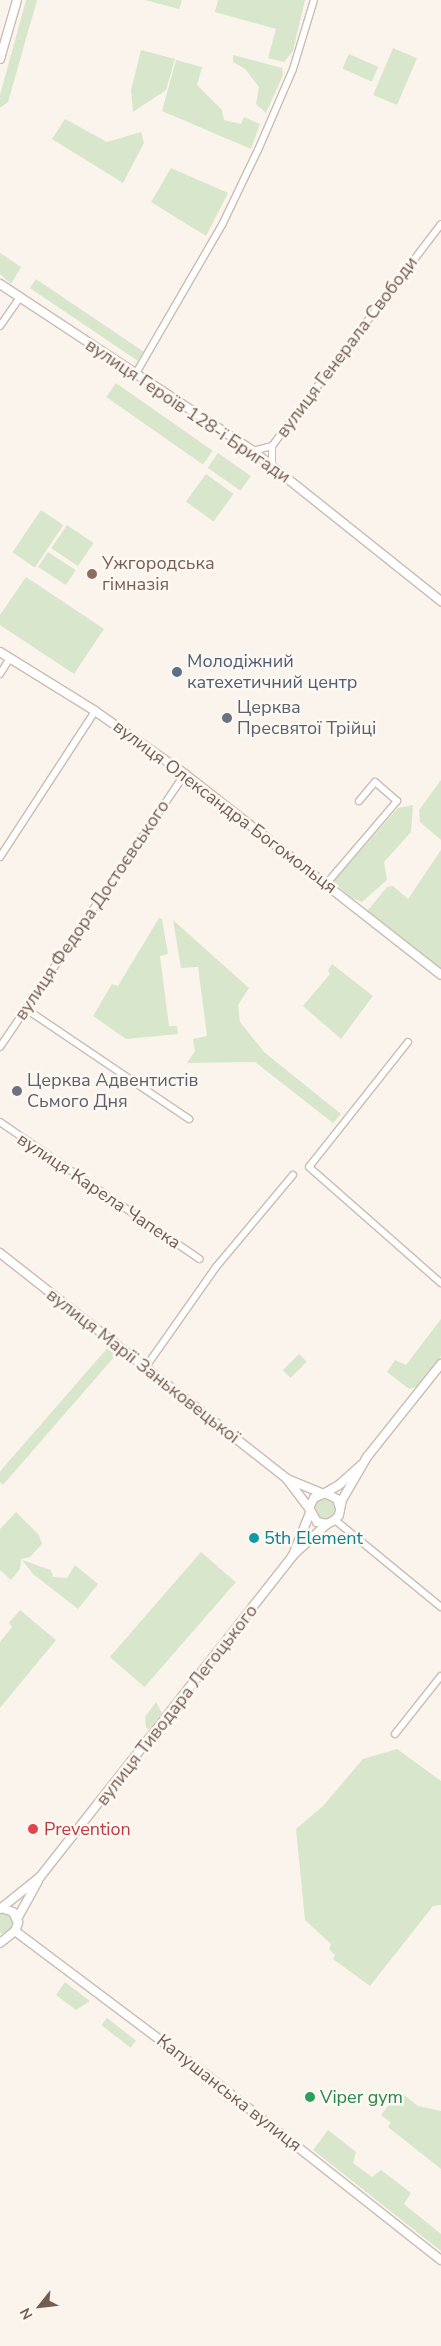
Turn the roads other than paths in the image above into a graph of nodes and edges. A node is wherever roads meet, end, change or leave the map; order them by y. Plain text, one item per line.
1 (17, 0) edge
2 (314, 0) edge
3 (0, 59) edge
4 (441, 224) edge
5 (0, 284) edge
6 (20, 297) junction
7 (0, 326) edge
8 (135, 375) junction
9 (272, 446) junction
10 (253, 451) junction
11 (272, 465) junction
12 (441, 601) edge
13 (0, 652) edge
14 (10, 658) junction
15 (0, 674) edge
16 (95, 711) junction
17 (185, 774) junction
18 (359, 801) dead end
19 (0, 857) edge
20 (327, 883) junction
21 (441, 975) edge
22 (26, 1008) junction
23 (408, 1042) dead end
24 (0, 1048) edge
25 (189, 1119) dead end
26 (0, 1122) edge
27 (293, 1175) dead end
28 (0, 1254) edge
29 (199, 1259) dead end
30 (441, 1283) edge
31 (441, 1364) edge
32 (145, 1368) junction
33 (365, 1461) junction
34 (287, 1479) junction
35 (323, 1493) junction
36 (340, 1508) junction
37 (310, 1510) junction
38 (335, 1520) junction
39 (327, 1524) junction
40 (293, 1555) junction
41 (441, 1607) edge
42 (441, 1676) edge
43 (396, 1734) dead end
44 (40, 1877) junction
45 (1, 1908) edge
46 (17, 1919) junction
47 (12, 1933) junction
48 (0, 1936) edge
49 (0, 1943) edge
50 (441, 2260) edge

1 - 3 street
2 - 8 street
4 - 9 street, вулиця Генерала Свободи
5 - 6 street, вулиця Героїв 128-ї Бригади
6 - 7 street
6 - 8 street, вулиця Героїв 128-ї Бригади
8 - 10 street, вулиця Героїв 128-ї Бригади
9 - 10 street, вулиця Генерала Свободи
9 - 11 street, вулиця Генерала Свободи
10 - 11 street, вулиця Героїв 128-ї Бригади
11 - 12 street, вулиця Героїв 128-ї Бригади
13 - 14 street, вулиця Олександра Богомольця
14 - 15 street
14 - 16 street, вулиця Олександра Богомольця
16 - 17 street, вулиця Олександра Богомольця
16 - 19 street
17 - 20 street, вулиця Олександра Богомольця
17 - 22 street, вулиця Федора Достоєвського
18 - 20 street
20 - 21 street, вулиця Олександра Богомольця
22 - 24 street, вулиця Федора Достоєвського
22 - 25 street
23 - 30 street
26 - 29 street, вулиця Карела Чапека
27 - 32 street
28 - 32 street, вулиця Марії Заньковецької
31 - 33 street
32 - 34 street, вулиця Марії Заньковецької
33 - 35 street
33 - 36 street
34 - 35 street, вулиця Марії Заньковецької
34 - 37 street, вулиця Марії Заньковецької
35 - 36 street
35 - 37 street
36 - 38 street
37 - 39 street
37 - 40 street, вулиця Тиводара Легоцького
38 - 39 street
38 - 41 street
39 - 40 street, вулиця Тиводара Легоцького
40 - 44 street, вулиця Тиводара Легоцького
42 - 43 street
44 - 45 street, вулиця Тиводара Легоцького
44 - 46 street, вулиця Тиводара Легоцького
45 - 46 street
46 - 47 street, вулиця Тиводара Легоцького
47 - 48 street
47 - 49 street
47 - 50 street, Капушанська вулиця

